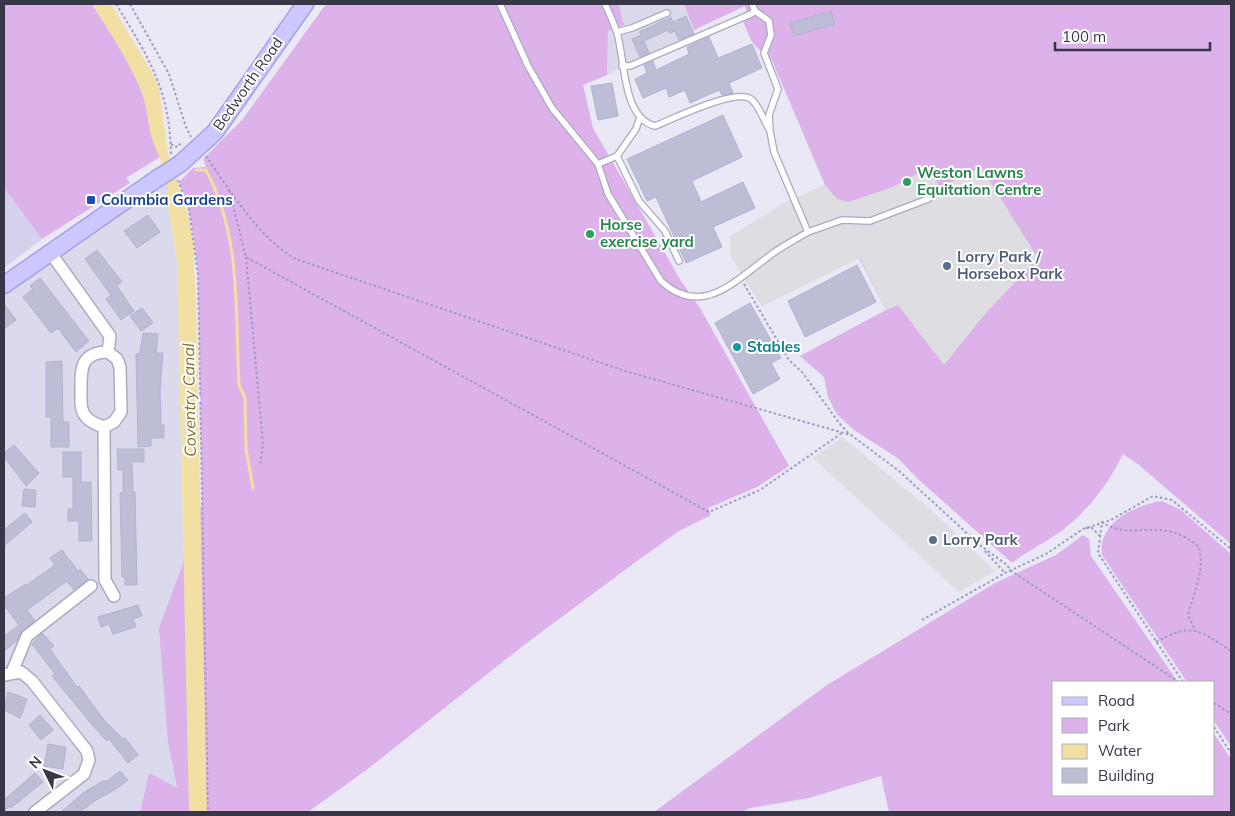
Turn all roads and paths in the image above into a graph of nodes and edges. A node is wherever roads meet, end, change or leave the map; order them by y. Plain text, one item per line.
1 (116, 4) edge
2 (130, 4) edge
3 (305, 4) edge
4 (500, 4) edge
5 (605, 4) edge
6 (752, 4) edge
7 (754, 11) junction
8 (667, 13) dead end
9 (617, 32) junction
10 (622, 66) junction
11 (640, 117) junction
12 (770, 131) junction
13 (196, 144) junction
14 (617, 156) junction
15 (598, 164) junction
16 (179, 167) junction
17 (229, 189) junction
18 (928, 199) dead end
19 (808, 232) junction
20 (50, 252) junction
21 (246, 257) junction
22 (679, 261) dead end
23 (740, 278) junction
24 (4, 285) edge
25 (108, 352) junction
26 (104, 427) junction
27 (842, 433) junction
28 (850, 435) junction
29 (260, 466) dead end
30 (1102, 522) junction
31 (1083, 529) junction
32 (1100, 536) junction
33 (981, 546) junction
34 (1231, 549) edge
35 (1010, 570) junction
36 (1005, 573) junction
37 (91, 586) dead end
38 (114, 596) dead end
39 (922, 620) dead end
40 (1196, 632) junction
41 (1156, 642) junction
42 (1231, 652) edge
43 (8, 674) edge
44 (1179, 681) edge
45 (1180, 681) edge
46 (1215, 704) edge
47 (1231, 714) edge
48 (1215, 729) edge
49 (1231, 753) edge
50 (35, 812) edge
51 (208, 812) edge

1 - 16 path
2 - 13 path
3 - 13 main road, Bedworth Road
4 - 15 lane
5 - 9 lane
6 - 7 lane
7 - 10 lane
7 - 12 lane
8 - 9 lane
9 - 10 lane
10 - 11 lane
11 - 12 lane
11 - 14 lane
12 - 19 lane
13 - 16 main road, Bedworth Road
13 - 17 path
14 - 15 lane
14 - 22 lane
15 - 23 lane
16 - 20 main road, Bedworth Road, bridge
16 - 51 path
17 - 21 path
17 - 27 path
18 - 19 lane
19 - 23 lane
20 - 24 main road, Bedworth Road
20 - 25 street
21 - 27 path
21 - 29 path
23 - 28 path
25 - 26 street
25 - 26 street
26 - 38 street
27 - 28 path
28 - 33 path
30 - 31 path
30 - 32 path
30 - 34 path
30 - 40 path
31 - 32 path
31 - 35 path
32 - 41 path
33 - 35 path
33 - 36 path
35 - 36 path
35 - 44 path
36 - 39 path
37 - 43 street
40 - 41 path
40 - 42 path
41 - 45 path
43 - 50 street
46 - 47 path
48 - 49 path

